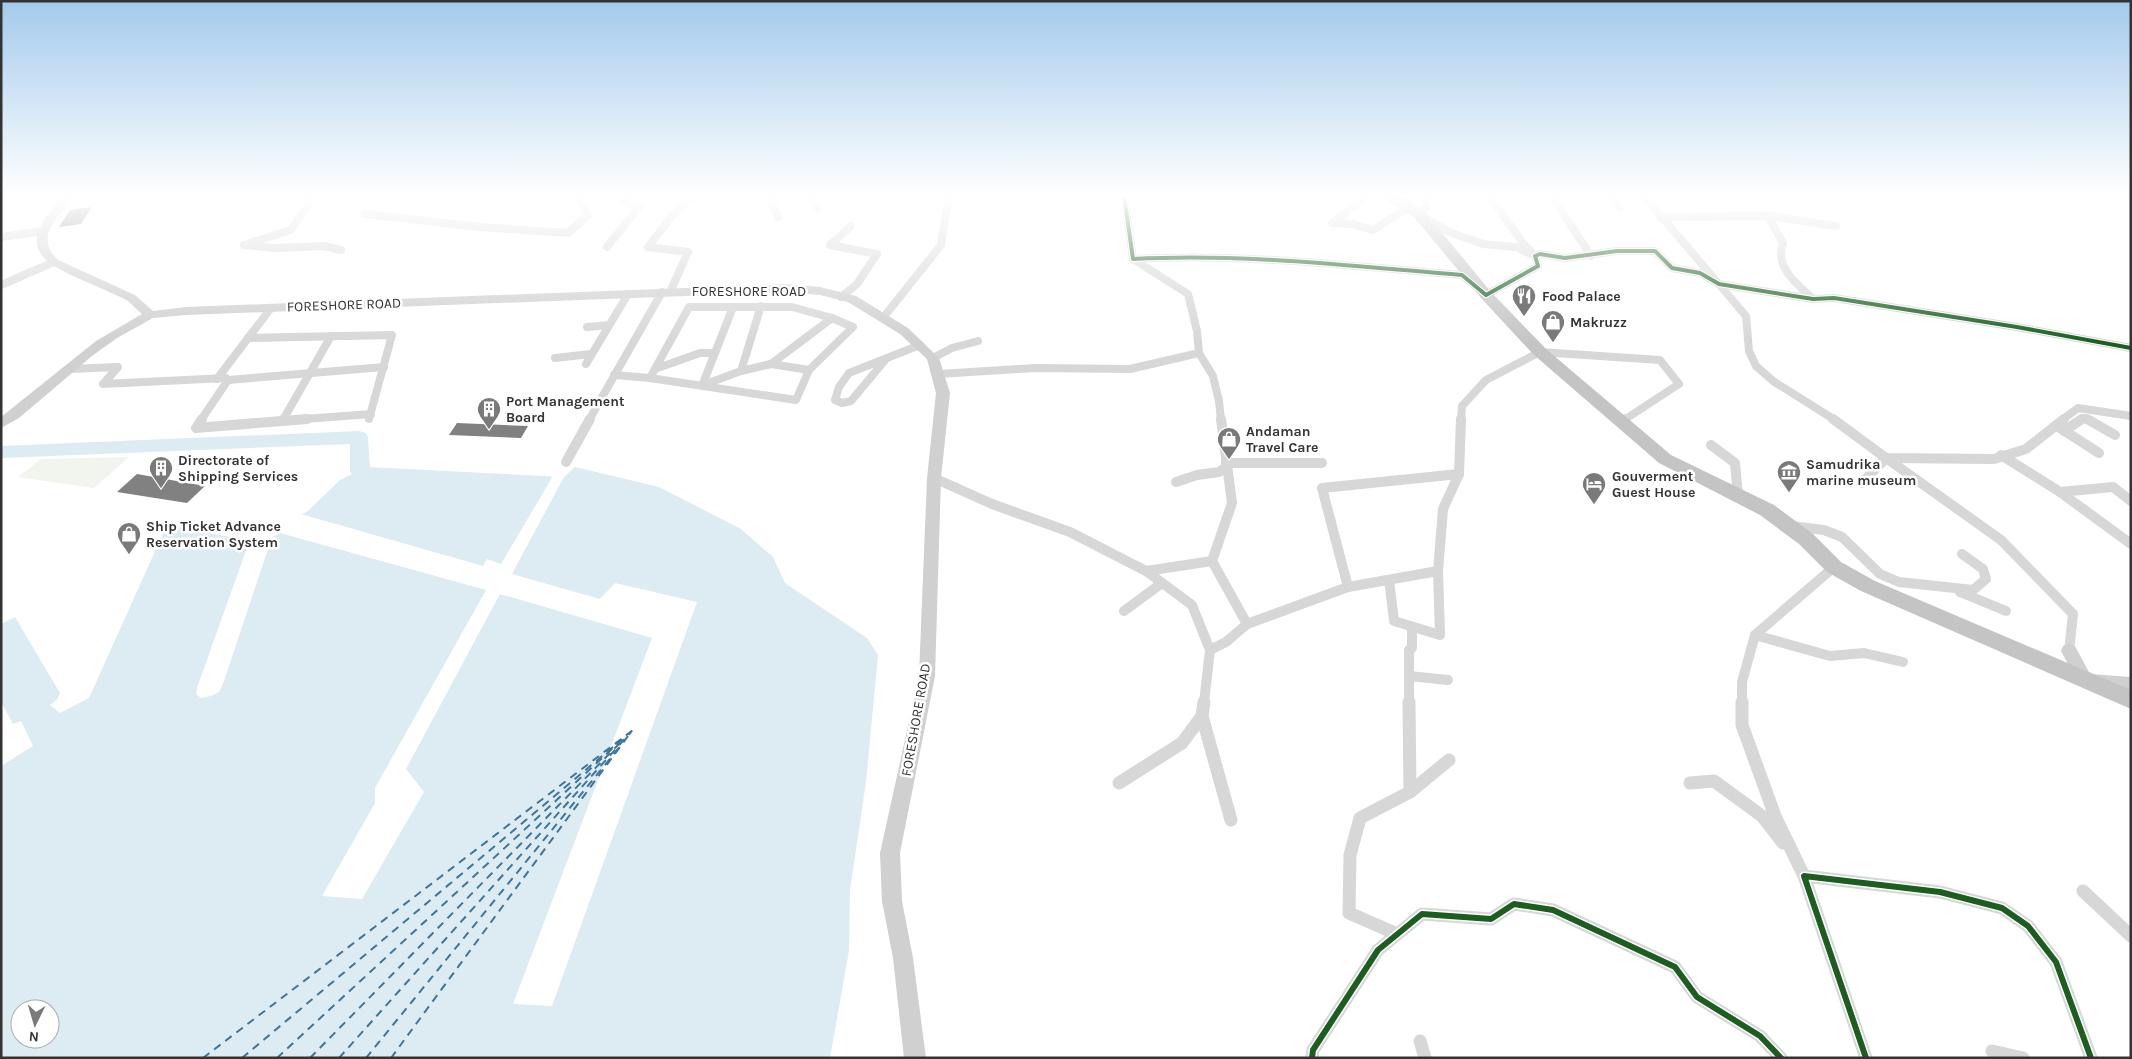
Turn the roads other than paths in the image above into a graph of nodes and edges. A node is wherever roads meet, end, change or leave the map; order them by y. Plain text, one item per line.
1 (41, 244) edge
2 (246, 244) edge
3 (609, 244) edge
4 (650, 244) edge
5 (831, 244) edge
6 (942, 244) edge
7 (1131, 244) edge
8 (1442, 244) edge
9 (1488, 244) edge
10 (1524, 244) edge
11 (1584, 244) edge
12 (1684, 244) edge
13 (1782, 244) edge
14 (607, 247) dead end
15 (341, 250) dead end
16 (1535, 256) junction
17 (1592, 256) junction
18 (1133, 259) junction
19 (54, 262) junction
20 (1719, 284) junction
21 (1, 285) edge
22 (666, 292) junction
23 (628, 294) junction
24 (1486, 296) junction
25 (841, 297) junction
26 (1813, 299) junction
27 (761, 306) junction
28 (733, 307) junction
29 (271, 308) junction
30 (150, 315) junction
31 (832, 318) junction
32 (883, 318) junction
33 (609, 325) junction
34 (587, 327) dead end
35 (331, 336) junction
36 (248, 338) junction
37 (978, 341) dead end
38 (920, 345) junction
39 (2131, 348) edge
40 (1540, 352) junction
41 (715, 353) junction
42 (1199, 353) junction
43 (591, 354) junction
44 (555, 358) dead end
45 (933, 358) junction
46 (886, 359) junction
47 (586, 364) dead end
48 (771, 364) junction
49 (384, 367) junction
50 (70, 369) junction
51 (655, 369) junction
52 (808, 370) junction
53 (741, 371) junction
54 (311, 373) junction
55 (614, 374) junction
56 (939, 374) junction
57 (650, 378) junction
58 (217, 379) junction
59 (228, 380) junction
60 (702, 386) junction
61 (2131, 416) edge
62 (283, 421) junction
63 (1622, 422) junction
64 (1, 424) edge
65 (2060, 428) junction
66 (2115, 435) dead end
67 (1711, 445) dead end
68 (2099, 453) dead end
69 (2001, 455) junction
70 (1886, 458) junction
71 (566, 462) dead end
72 (1322, 463) dead end
73 (1226, 465) junction
74 (1459, 474) junction
75 (934, 478) junction
76 (1176, 482) dead end
77 (1862, 482) dead end
78 (2060, 492) junction
79 (1738, 496) junction
80 (2131, 501) edge
81 (1788, 526) junction
82 (2131, 544) edge
83 (1962, 554) dead end
84 (1212, 561) junction
85 (1834, 567) junction
86 (1146, 571) junction
87 (1438, 571) junction
88 (1389, 580) junction
89 (1162, 583) junction
90 (1348, 587) junction
91 (1947, 588) junction
92 (1124, 611) dead end
93 (2006, 611) dead end
94 (1247, 624) junction
95 (1412, 627) junction
96 (1755, 635) junction
97 (1210, 650) junction
98 (2069, 651) joint
99 (1903, 662) dead end
100 (1410, 676) junction
101 (1448, 680) dead end
102 (2085, 680) junction
103 (2131, 684) edge
104 (2131, 700) edge
105 (1202, 716) junction
106 (1449, 760) dead end
107 (1119, 783) dead end
108 (1690, 784) dead end
109 (1410, 792) junction
110 (1231, 820) dead end
111 (1795, 857) junction
112 (1804, 876) junction
113 (2083, 891) dead end
114 (1397, 934) junction
115 (2131, 936) edge
116 (1420, 1041) dead end
117 (1992, 1051) dead end
118 (915, 1058) edge
119 (1312, 1058) edge
120 (1425, 1058) edge
121 (1781, 1058) edge
122 (1866, 1058) edge
123 (2023, 1058) edge
124 (2091, 1058) edge

1 - 19 main road
2 - 15 street
3 - 14 street
4 - 22 street
5 - 25 street
6 - 32 street
7 - 18 street
8 - 24 highway
9 - 16 street
10 - 16 street
11 - 17 street
12 - 20 street
13 - 26 street
16 - 17 street
16 - 24 street
17 - 20 street
18 - 24 street
18 - 42 street
19 - 21 street
19 - 30 main road
20 - 26 street
20 - 70 street
22 - 23 main road, FORESHORE ROAD
22 - 25 main road, FORESHORE ROAD
22 - 55 street
23 - 29 main road, FORESHORE ROAD
23 - 33 street
24 - 40 highway
25 - 32 main road, FORESHORE ROAD
26 - 39 street
27 - 28 street
27 - 31 street
27 - 53 street
28 - 41 street
28 - 51 street
29 - 30 main road, FORESHORE ROAD
29 - 36 street
30 - 50 main road
31 - 48 street
31 - 52 street
32 - 38 main road, FORESHORE ROAD
33 - 34 street
33 - 43 street
35 - 36 street
35 - 49 street
35 - 54 street
36 - 58 street
37 - 45 street
38 - 45 main road, FORESHORE ROAD
38 - 46 street
40 - 63 highway
40 - 63 street
40 - 74 street
41 - 51 street
41 - 60 street
42 - 56 street
42 - 73 street
43 - 44 street
43 - 47 street
45 - 56 main road, FORESHORE ROAD
46 - 46 street
48 - 52 street
48 - 53 street
49 - 54 street
49 - 62 street
50 - 58 street
50 - 64 main road
51 - 57 street
52 - 60 street
53 - 60 street
54 - 59 street
54 - 62 street
55 - 57 street
55 - 71 street
56 - 75 main road, FORESHORE ROAD
57 - 60 street
58 - 59 street
59 - 62 street
61 - 65 street
63 - 79 highway
65 - 66 street
65 - 68 street
65 - 69 street
67 - 79 street
69 - 70 street
69 - 78 street
70 - 77 street
70 - 98 street
72 - 73 street
73 - 76 street
73 - 84 street
74 - 87 street
74 - 90 street
75 - 86 street
75 - 118 main road, FORESHORE ROAD
78 - 80 street
78 - 82 street
79 - 81 highway
81 - 85 highway
81 - 91 street
83 - 91 street
84 - 86 street
84 - 94 street
85 - 96 street
85 - 102 highway
86 - 89 street
87 - 88 street
87 - 95 street
88 - 90 street
88 - 95 street
89 - 92 street
89 - 97 street
90 - 94 street
91 - 93 street
94 - 97 street
95 - 100 street
96 - 99 street
96 - 111 street
97 - 105 street
98 - 102 main road
100 - 101 street
100 - 109 street
102 - 103 main road
102 - 104 highway
105 - 107 street
105 - 110 street
106 - 109 street
108 - 111 street
109 - 114 street
111 - 112 street
112 - 122 street
112 - 124 street
113 - 115 street
114 - 119 street
114 - 121 street
116 - 120 street
117 - 123 street

